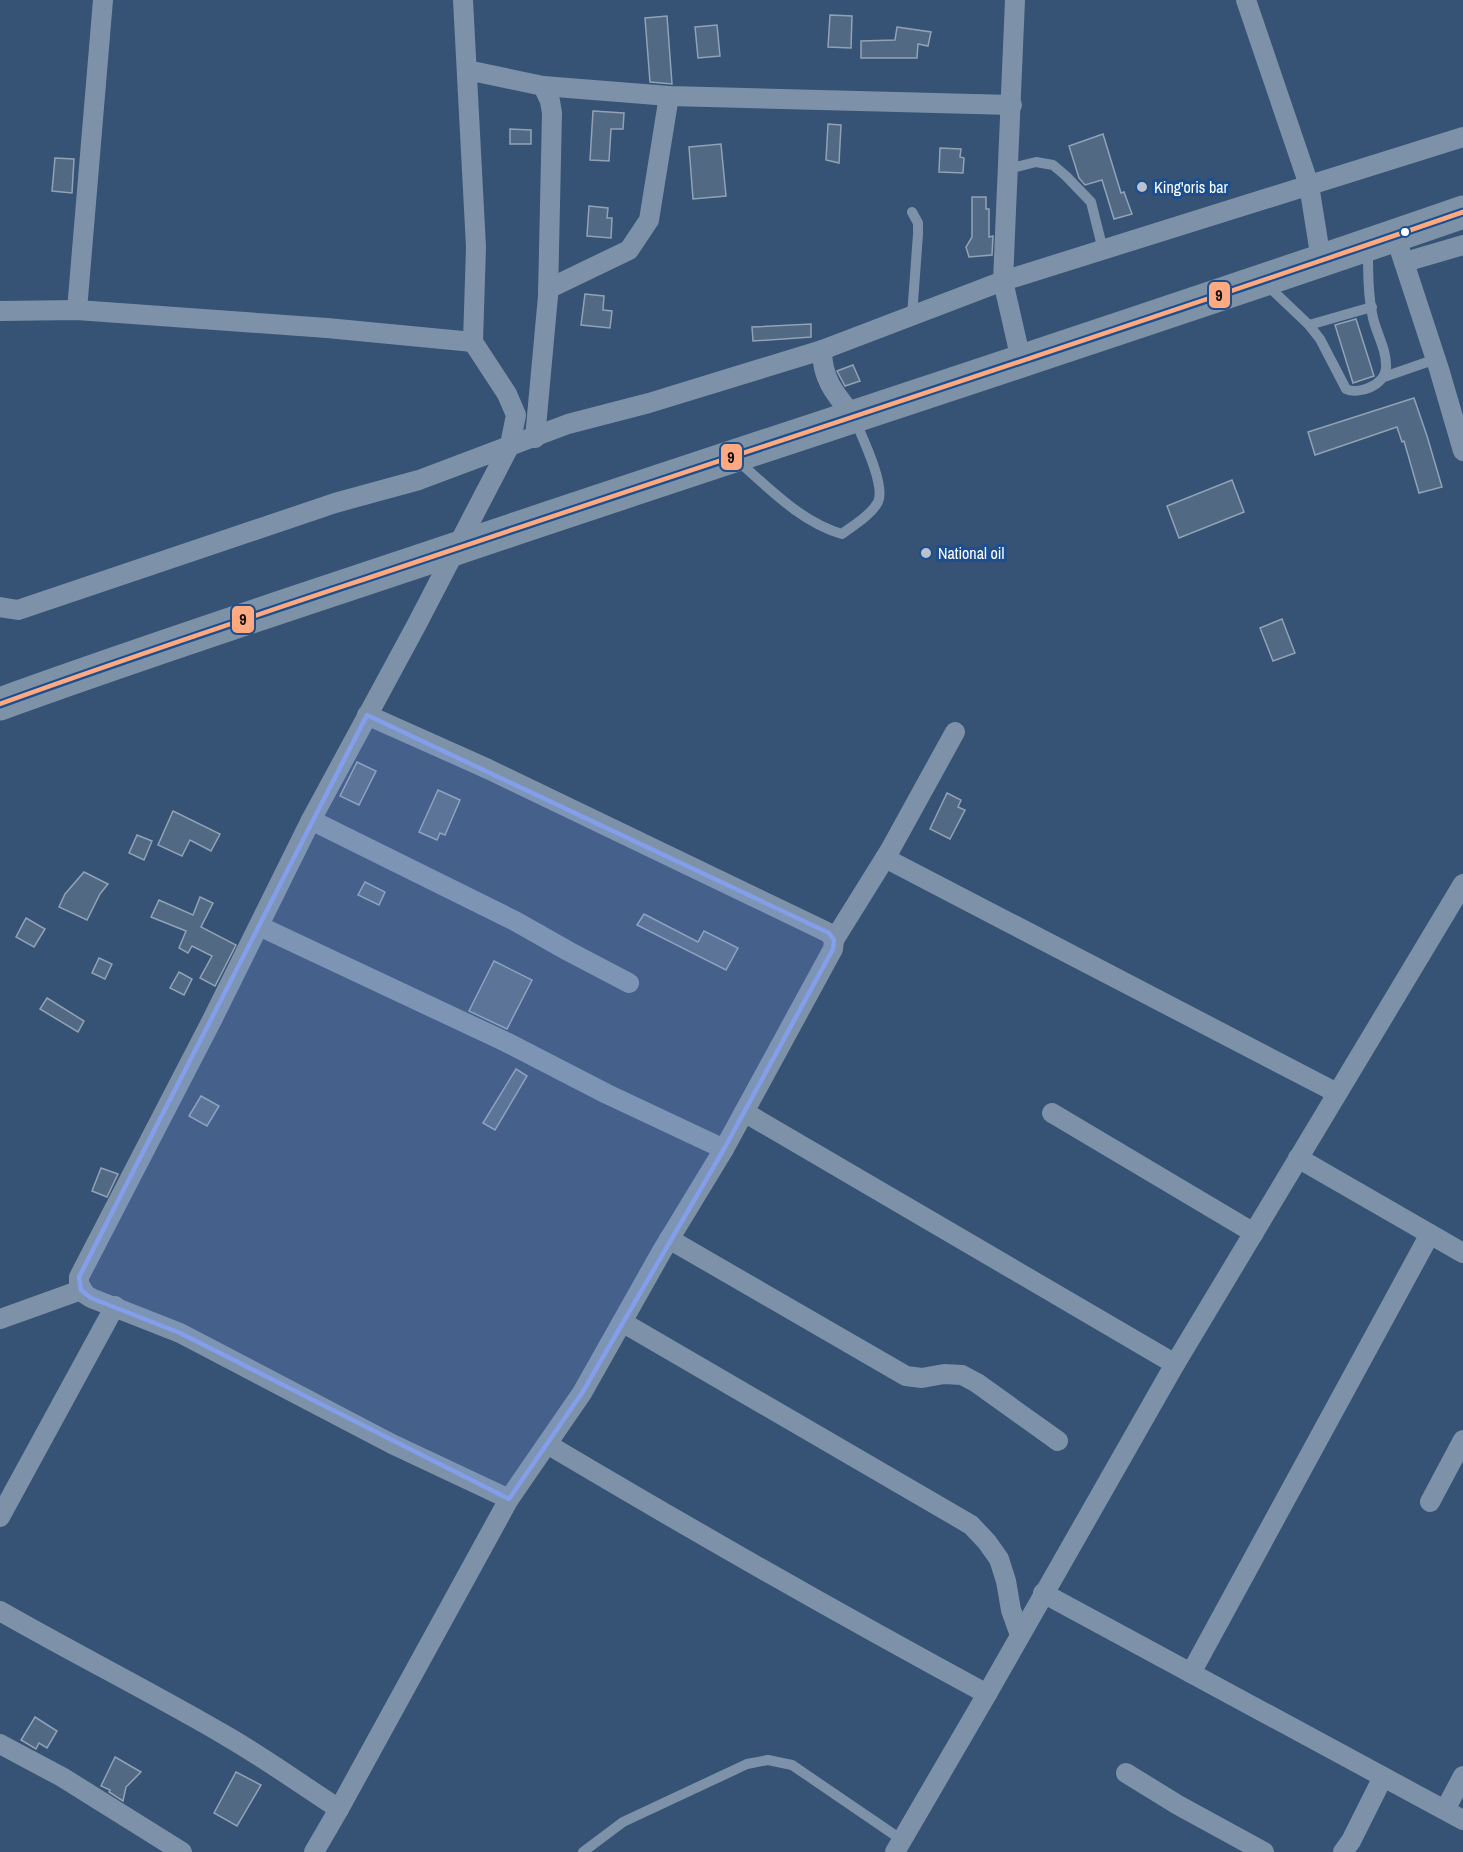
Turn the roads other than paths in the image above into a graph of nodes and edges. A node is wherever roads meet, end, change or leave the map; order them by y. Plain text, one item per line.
1 (103, 0) edge
2 (463, 0) edge
3 (1015, 0) edge
4 (1246, 0) edge
5 (467, 70) junction
6 (543, 86) junction
7 (669, 96) junction
8 (1012, 105) junction
9 (1463, 137) edge
10 (1008, 169) junction
11 (1309, 185) junction
12 (912, 212) dead end
13 (1463, 212) edge
14 (1463, 245) edge
15 (1389, 247) junction
16 (1103, 250) junction
17 (1321, 260) junction
18 (1262, 280) junction
19 (1003, 281) junction
20 (548, 289) junction
21 (1372, 307) junction
22 (77, 310) junction
23 (0, 311) edge
24 (912, 316) junction
25 (1309, 325) junction
26 (473, 342) junction
27 (822, 350) junction
28 (1436, 359) junction
29 (1021, 360) junction
30 (1384, 377) junction
31 (854, 417) junction
32 (535, 438) junction
33 (510, 445) junction
34 (1463, 451) edge
35 (734, 456) junction
36 (455, 549) junction
37 (0, 607) edge
38 (0, 704) edge
39 (367, 716) junction
40 (955, 732) dead end
41 (311, 820) junction
42 (885, 858) junction
43 (1462, 888) edge
44 (259, 926) junction
45 (834, 940) junction
46 (628, 983) dead end
47 (1337, 1093) junction
48 (744, 1112) junction
49 (1052, 1113) dead end
50 (724, 1149) junction
51 (1298, 1158) junction
52 (1254, 1233) junction
53 (1430, 1234) junction
54 (669, 1239) junction
55 (1463, 1254) edge
56 (81, 1290) junction
57 (115, 1306) junction
58 (0, 1319) edge
59 (622, 1322) junction
60 (1175, 1364) junction
61 (1463, 1440) edge
62 (1058, 1441) dead end
63 (547, 1444) junction
64 (509, 1499) junction
65 (1430, 1502) dead end
66 (0, 1517) edge
67 (1043, 1593) junction
68 (0, 1611) edge
69 (1020, 1635) junction
70 (1191, 1673) junction
71 (987, 1695) junction
72 (0, 1744) edge
73 (1126, 1773) dead end
74 (1463, 1776) edge
75 (1383, 1778) junction
76 (339, 1809) junction
77 (1445, 1810) junction
78 (1463, 1820) edge
79 (899, 1846) edge
80 (182, 1852) edge
81 (314, 1852) edge
82 (583, 1852) edge
83 (1264, 1852) edge
84 (1343, 1852) edge

1 - 22 street
2 - 5 street
3 - 8 street
4 - 11 street
5 - 6 street
5 - 26 street
6 - 7 street
6 - 20 street
7 - 8 street
7 - 20 street
8 - 10 street
9 - 11 street
10 - 16 lane
10 - 19 street
11 - 16 street
11 - 17 street
12 - 24 lane
13 - 15 highway
14 - 15 street
15 - 17 highway
15 - 21 lane
15 - 28 street
16 - 19 street
17 - 18 highway
18 - 25 lane
18 - 29 highway
19 - 24 street
19 - 29 street
20 - 32 street
21 - 25 lane
21 - 30 lane
22 - 23 street
22 - 26 street
24 - 27 street
25 - 30 lane
26 - 33 street
27 - 31 street
27 - 32 street
28 - 30 lane
28 - 34 street
29 - 31 highway
31 - 35 highway
31 - 35 lane
32 - 33 street
33 - 36 street
33 - 37 street
35 - 36 highway
36 - 38 highway
36 - 39 street
39 - 41 street
39 - 45 street
40 - 42 street
41 - 44 street
41 - 46 street
42 - 45 street
42 - 47 street
43 - 47 street
44 - 50 street
44 - 56 street
45 - 48 street
47 - 51 street
48 - 50 street
48 - 60 street
49 - 52 street
50 - 54 street
51 - 52 street
51 - 53 street
52 - 60 street
53 - 55 street
53 - 70 street
54 - 59 street
54 - 62 street
56 - 57 street
56 - 58 street
57 - 64 street
57 - 66 street
59 - 63 street
59 - 69 street
60 - 67 street
61 - 65 street
63 - 64 street
63 - 71 street
64 - 76 street
67 - 69 street
67 - 70 street
68 - 76 street
69 - 71 street
70 - 75 street
71 - 79 street
72 - 80 street
73 - 83 street
74 - 77 street
75 - 77 street
75 - 84 street
76 - 81 street
77 - 78 street
79 - 82 lane

